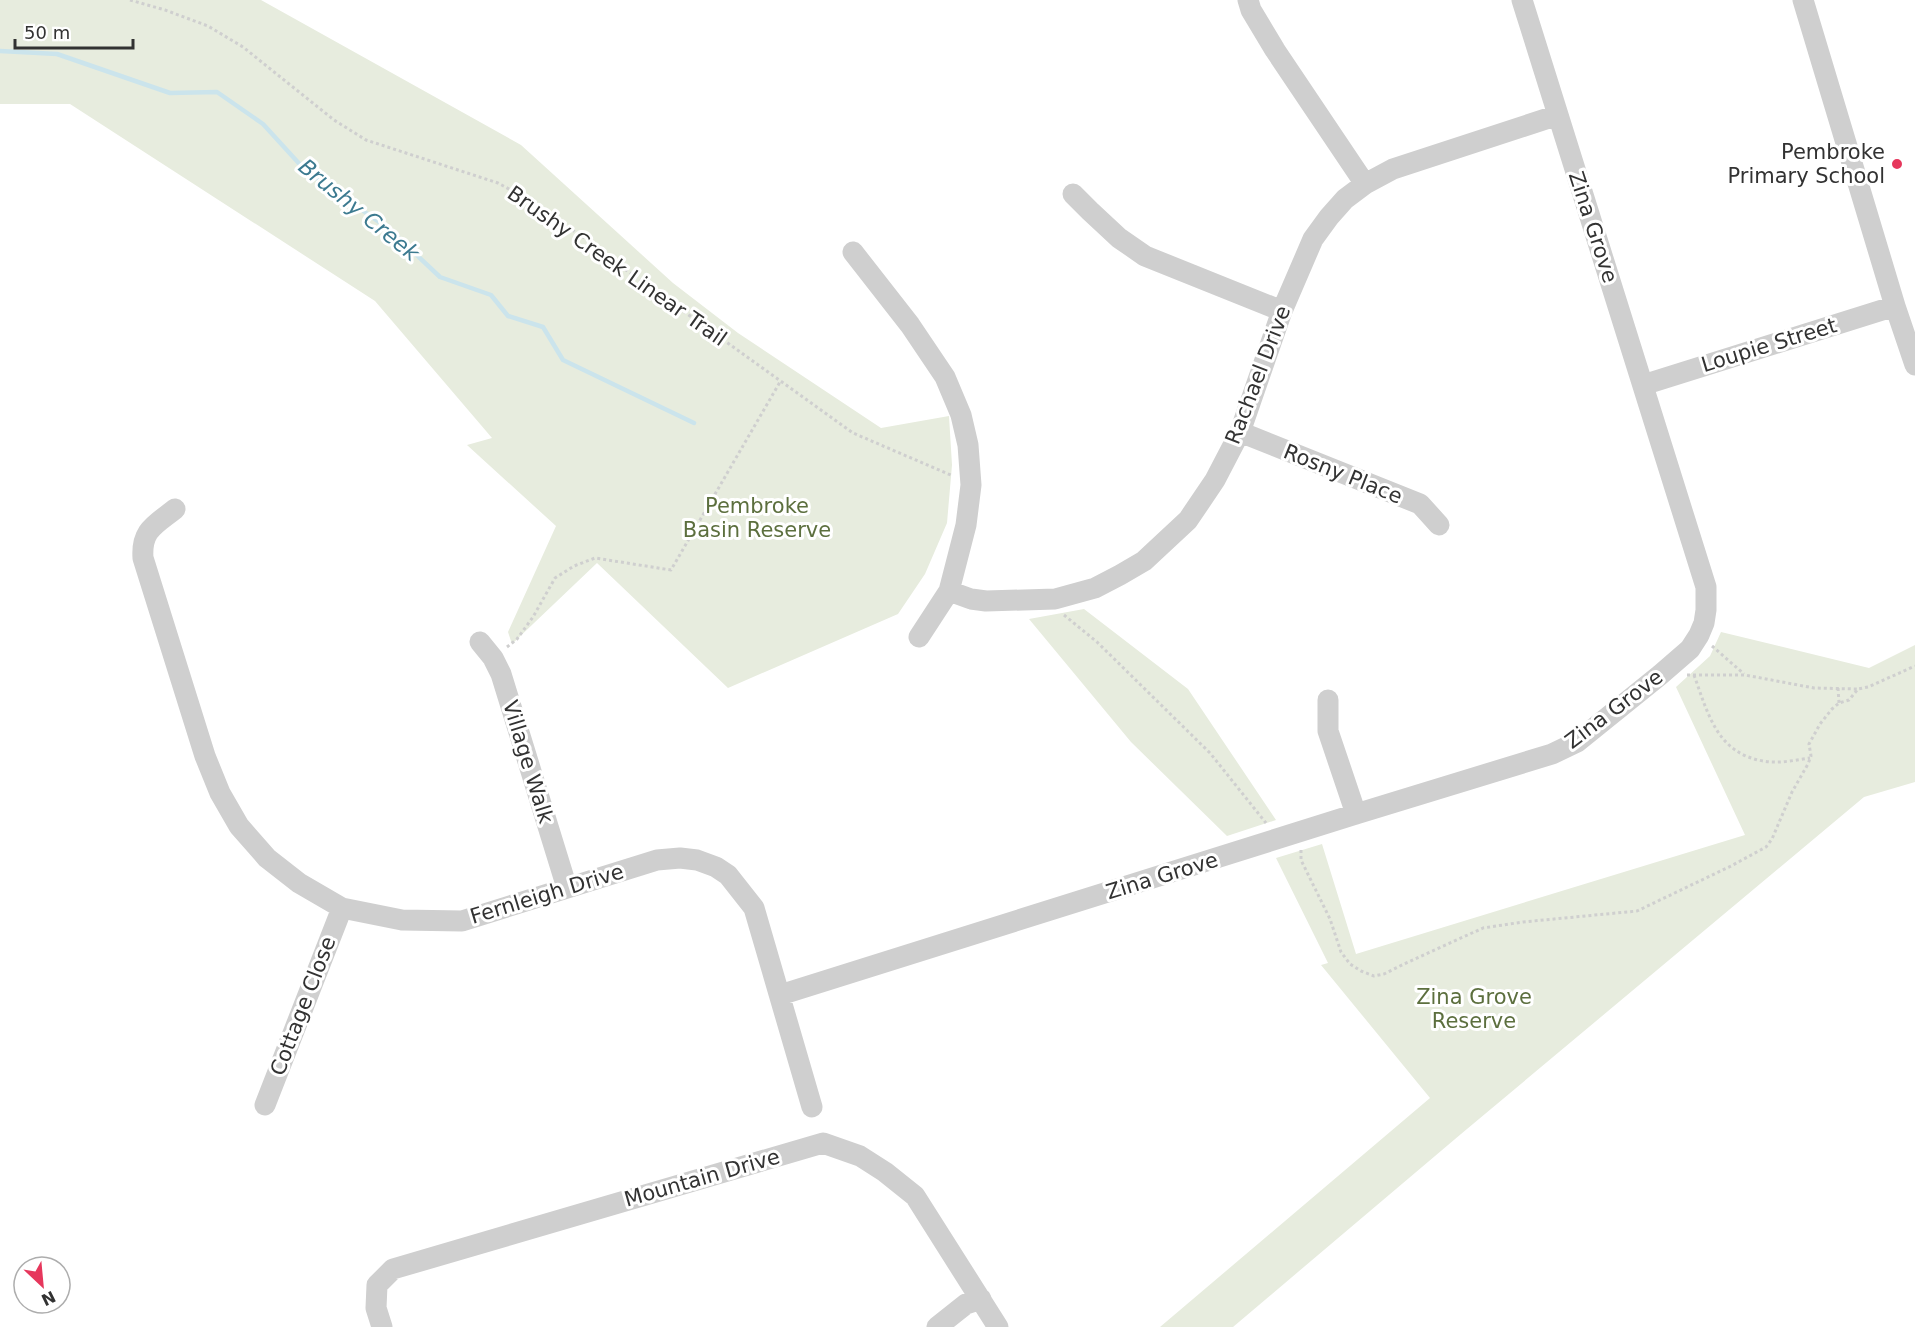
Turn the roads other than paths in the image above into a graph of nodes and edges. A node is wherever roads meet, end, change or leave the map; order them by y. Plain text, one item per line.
1 (1248, 0) edge
2 (1522, 0) edge
3 (1803, 0) edge
4 (1558, 115) junction
5 (1365, 184) junction
6 (1073, 194) dead end
7 (853, 252) dead end
8 (1895, 306) junction
9 (1282, 311) junction
10 (1915, 365) edge
11 (1643, 385) junction
12 (1240, 432) junction
13 (175, 509) dead end
14 (1439, 525) dead end
15 (949, 591) junction
16 (919, 637) dead end
17 (480, 642) dead end
18 (1328, 700) dead end
19 (1356, 814) junction
20 (567, 888) junction
21 (342, 908) junction
22 (780, 994) junction
23 (265, 1105) dead end
24 (812, 1107) dead end
25 (981, 1299) junction
26 (382, 1327) edge
27 (937, 1327) edge
28 (998, 1327) edge

1 - 5 street
2 - 4 street, Zina Grove
3 - 8 street
4 - 5 street, Rachael Drive
4 - 11 street, Zina Grove
5 - 9 street, Rachael Drive
6 - 9 street
7 - 15 street
8 - 10 street
8 - 11 street, Loupie Street
9 - 12 street, Rachael Drive
11 - 19 street, Zina Grove
12 - 14 street, Rosny Place
12 - 15 street, Rachael Drive
13 - 21 street, Fernleigh Drive
15 - 16 street
17 - 20 street, Village Walk
18 - 19 street
19 - 22 street, Zina Grove
20 - 21 street, Fernleigh Drive
20 - 22 street, Fernleigh Drive
21 - 23 street, Cottage Close
22 - 24 street, Fernleigh Drive
25 - 26 street, Mountain Drive
25 - 27 street
25 - 28 street, Mountain Drive

